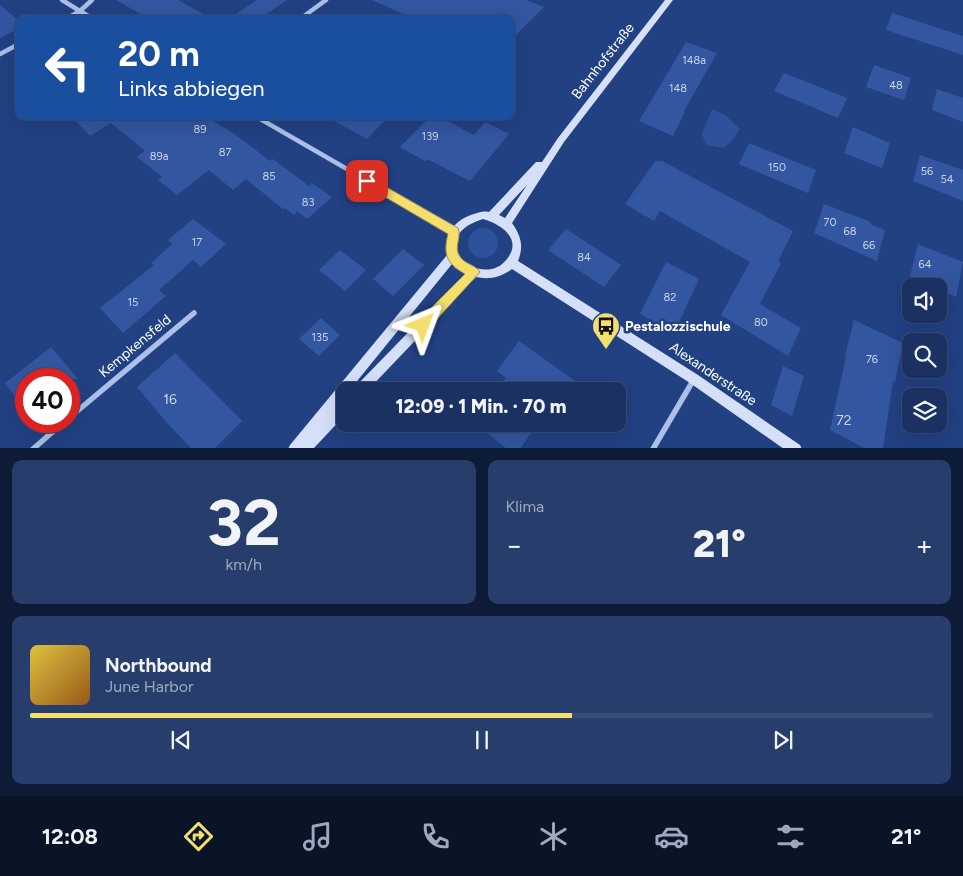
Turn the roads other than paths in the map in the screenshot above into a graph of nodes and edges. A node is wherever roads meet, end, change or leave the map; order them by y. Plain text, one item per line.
1 (62, 0) edge
2 (92, 0) edge
3 (326, 0) edge
4 (669, 0) edge
5 (80, 11) junction
6 (73, 15) edge
7 (86, 15) edge
8 (305, 15) edge
9 (15, 46) edge
10 (0, 54) edge
11 (262, 120) edge
12 (561, 140) junction
13 (492, 216) junction
14 (507, 223) junction
15 (454, 231) junction
16 (453, 256) junction
17 (511, 262) junction
18 (474, 272) junction
19 (194, 313) dead end
20 (694, 379) junction
21 (368, 382) edge
22 (80, 409) edge
23 (336, 415) edge
24 (51, 433) edge
25 (33, 448) edge
26 (294, 448) edge
27 (304, 448) edge
28 (653, 448) edge
29 (796, 448) edge

1 - 5 street
2 - 5 street
3 - 8 street
4 - 12 street, Bahnhofstraße
5 - 6 street
5 - 7 street
9 - 10 street
11 - 15 street
12 - 13 street, Bahnhofstraße
12 - 14 street, Bahnhofstraße
13 - 14 street
13 - 15 street
14 - 17 street
15 - 16 street
16 - 18 street
16 - 26 street
17 - 18 street
17 - 20 street, Alexanderstraße
18 - 21 street
19 - 22 street, Kempkensfeld
20 - 28 street
20 - 29 street, Alexanderstraße
23 - 27 street
24 - 25 street

